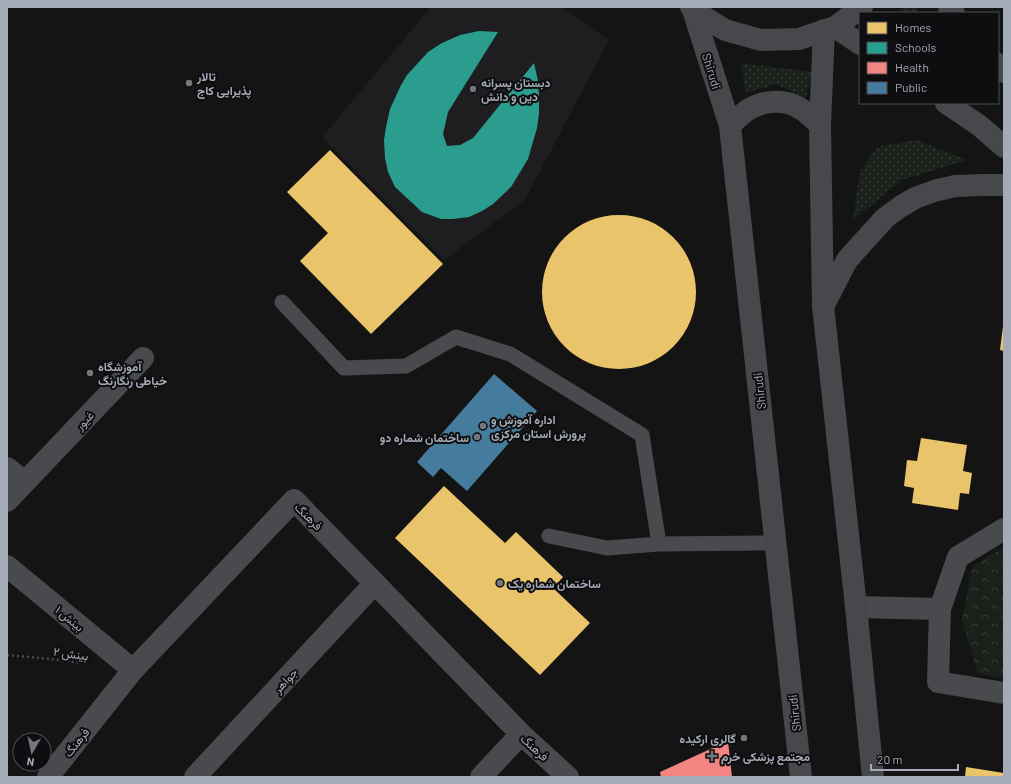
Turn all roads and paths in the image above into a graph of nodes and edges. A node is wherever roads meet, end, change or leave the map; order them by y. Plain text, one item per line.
1 (862, 7) edge
2 (692, 8) edge
3 (830, 28) junction
4 (859, 43) edge
5 (947, 104) edge
6 (974, 104) edge
7 (820, 125) junction
8 (730, 126) junction
9 (980, 126) junction
10 (1004, 147) edge
11 (1004, 185) edge
12 (282, 302) dead end
13 (823, 306) junction
14 (143, 358) dead end
15 (7, 468) edge
16 (25, 482) junction
17 (7, 501) edge
18 (1004, 529) edge
19 (549, 536) dead end
20 (776, 543) junction
21 (659, 544) junction
22 (7, 566) edge
23 (375, 583) junction
24 (856, 607) junction
25 (940, 609) junction
26 (7, 655) edge
27 (88, 664) dead end
28 (133, 670) junction
29 (1004, 693) edge
30 (521, 734) junction
31 (48, 777) edge
32 (195, 777) edge
33 (481, 777) edge
34 (568, 777) edge
35 (801, 777) edge
36 (873, 777) edge

1 - 3 main road
2 - 3 main road
2 - 8 main road, Shirudi
3 - 4 main road
3 - 7 main road
5 - 9 main road
6 - 9 main road
7 - 8 main road
7 - 13 main road
8 - 20 main road, Shirudi
9 - 10 main road
11 - 13 main road
12 - 21 lane
13 - 24 main road
14 - 16 street, غیور
15 - 16 street
16 - 17 street, غیور
18 - 25 street
19 - 21 lane
20 - 21 lane
20 - 35 main road, Shirudi
22 - 28 street, بینش ۱
23 - 28 street, فرهنگ
23 - 30 street, فرهنگ
23 - 32 street, جواهر
24 - 25 street
24 - 36 main road
25 - 29 street
26 - 27 path, بینش ۲
28 - 31 street, فرهنگ
30 - 33 street
30 - 34 street, فرهنگ

